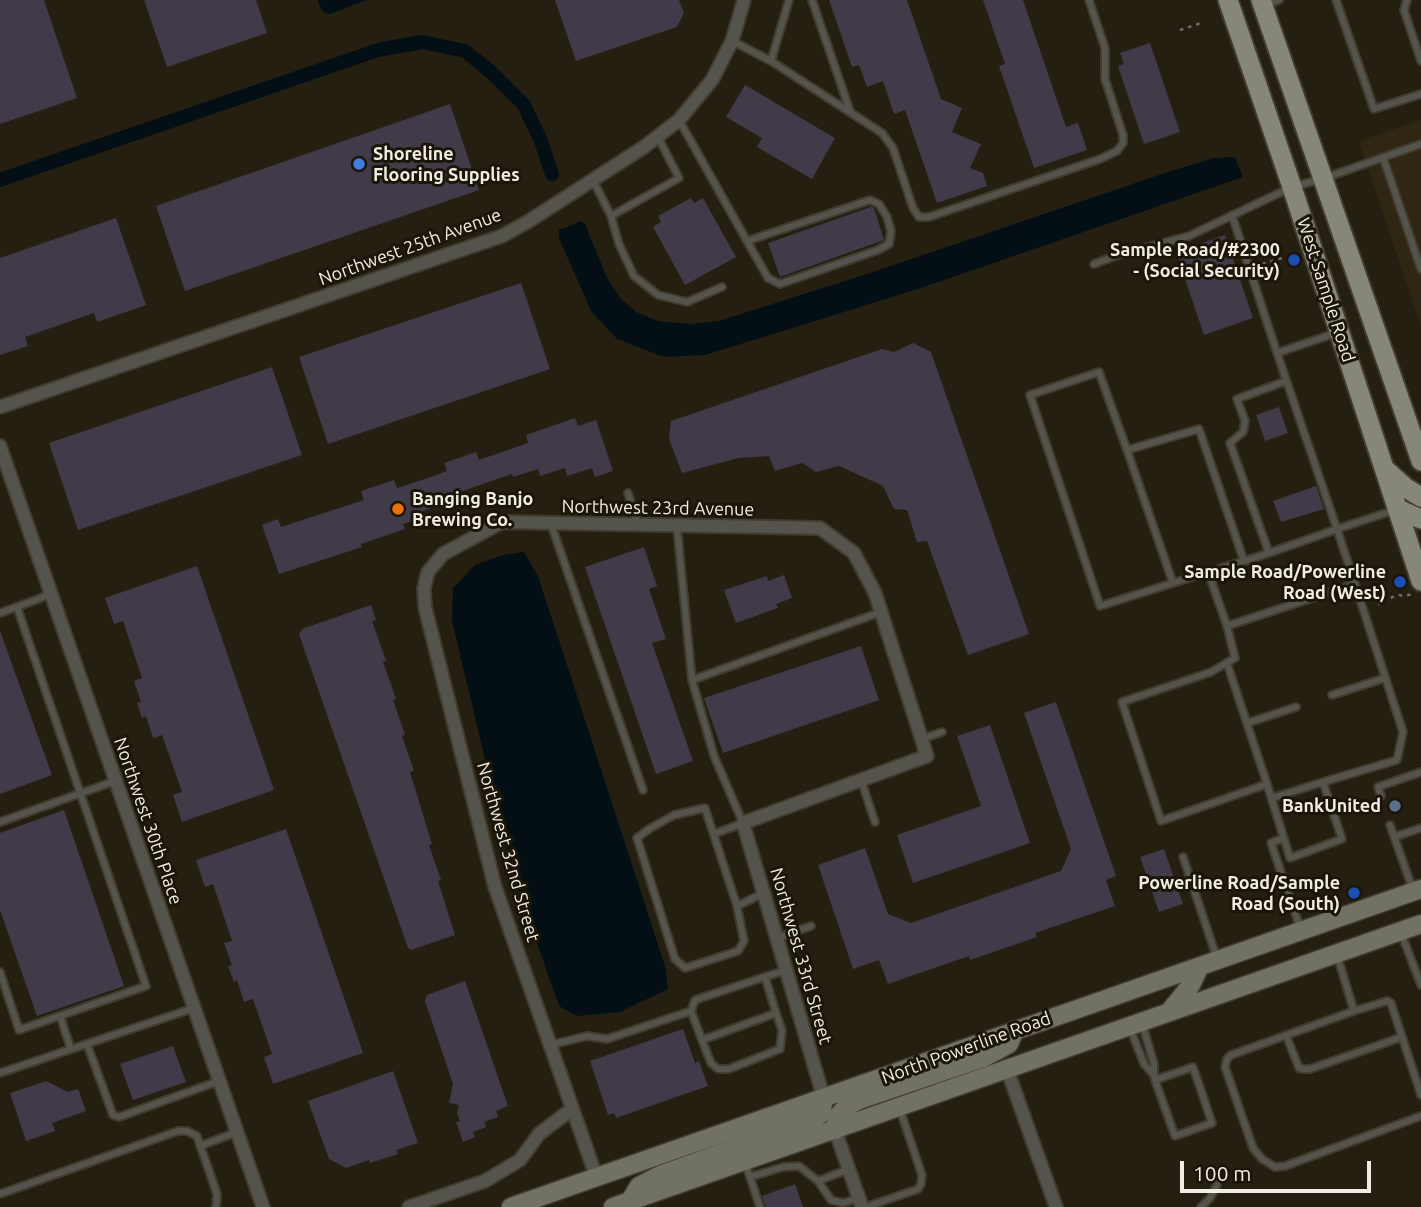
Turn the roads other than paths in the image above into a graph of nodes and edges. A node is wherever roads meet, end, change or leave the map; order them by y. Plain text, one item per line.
1 (744, 0) edge
2 (789, 0) edge
3 (812, 0) edge
4 (1090, 0) edge
5 (1228, 0) edge
6 (1336, 0) edge
7 (1408, 0) edge
8 (1268, 2) edge
9 (732, 41) junction
10 (771, 61) junction
11 (1421, 61) edge
12 (1421, 94) edge
13 (850, 112) junction
14 (679, 120) junction
15 (658, 137) junction
16 (1421, 144) edge
17 (1383, 157) junction
18 (1322, 179) junction
19 (593, 180) junction
20 (1292, 187) junction
21 (1232, 215) junction
22 (611, 216) junction
23 (747, 241) junction
24 (1094, 264) dead end
25 (1421, 269) edge
26 (722, 286) dead end
27 (1340, 331) junction
28 (1277, 353) junction
29 (1286, 381) junction
30 (0, 407) edge
31 (0, 446) edge
32 (1127, 450) junction
33 (1421, 461) edge
34 (1385, 470) junction
35 (628, 493) dead end
36 (1421, 497) edge
37 (1398, 509) junction
38 (1421, 519) edge
39 (551, 524) junction
40 (638, 526) junction
41 (677, 527) junction
42 (1337, 529) junction
43 (1269, 553) junction
44 (1244, 561) junction
45 (428, 572) joint
46 (1208, 572) junction
47 (1173, 583) junction
48 (1355, 584) junction
49 (1417, 587) edge
50 (50, 593) junction
51 (17, 607) junction
52 (881, 612) junction
53 (0, 613) edge
54 (1227, 626) junction
55 (1227, 663) junction
56 (1385, 678) junction
57 (692, 680) junction
58 (1332, 695) dead end
59 (1296, 707) dead end
60 (1247, 723) junction
61 (942, 732) dead end
62 (922, 739) junction
63 (1421, 772) edge
64 (861, 780) junction
65 (116, 781) junction
66 (1323, 782) junction
67 (1267, 784) junction
68 (643, 790) dead end
69 (81, 793) junction
70 (1381, 796) dead end
71 (1272, 798) junction
72 (0, 822) edge
73 (875, 822) dead end
74 (743, 823) junction
75 (1390, 825) dead end
76 (1421, 828) edge
77 (714, 834) junction
78 (1394, 837) junction
79 (1284, 838) junction
80 (1183, 857) dead end
81 (1417, 890) edge
82 (764, 893) junction
83 (737, 906) junction
84 (1421, 924) edge
85 (811, 926) dead end
86 (1301, 931) junction
87 (1401, 931) junction
88 (777, 938) junction
89 (1337, 953) junction
90 (1217, 960) junction
91 (1200, 966) junction
92 (786, 970) junction
93 (0, 972) edge
94 (765, 977) junction
95 (1421, 985) edge
96 (194, 1008) junction
97 (691, 1011) junction
98 (1354, 1011) junction
99 (1169, 1012) junction
100 (776, 1013) junction
101 (60, 1016) junction
102 (1135, 1024) junction
103 (1015, 1030) junction
104 (1286, 1035) junction
105 (1402, 1037) junction
106 (702, 1040) junction
107 (86, 1044) junction
108 (550, 1045) junction
109 (71, 1049) junction
110 (1007, 1069) junction
111 (0, 1071) edge
112 (1154, 1078) junction
113 (219, 1081) junction
114 (1421, 1095) edge
115 (824, 1099) junction
116 (899, 1107) junction
117 (572, 1109) junction
118 (1421, 1116) edge
119 (835, 1130) junction
120 (237, 1132) junction
121 (200, 1146) junction
122 (747, 1169) junction
123 (849, 1169) junction
124 (596, 1177) junction
125 (818, 1181) junction
126 (1217, 1185) dead end
127 (0, 1194) edge
128 (622, 1204) edge
129 (863, 1204) edge
130 (216, 1207) edge
131 (262, 1207) edge
132 (409, 1207) edge
133 (511, 1207) edge
134 (760, 1207) edge
135 (1056, 1207) edge
136 (1201, 1207) edge

1 - 9 street, Northwest 25th Avenue
2 - 10 lane
3 - 13 lane
4 - 13 lane
5 - 20 main road, West Sample Road
6 - 12 lane
7 - 11 lane
8 - 18 main road, West Sample Road
9 - 10 lane
9 - 14 street, Northwest 25th Avenue
10 - 13 lane
14 - 15 street, Northwest 25th Avenue
14 - 23 lane
15 - 19 street, Northwest 25th Avenue
15 - 22 lane
16 - 17 lane
17 - 18 lane
17 - 25 lane
18 - 20 lane
18 - 33 main road, West Sample Road
19 - 22 lane
19 - 30 street, Northwest 25th Avenue
20 - 21 lane
20 - 27 main road, West Sample Road
21 - 24 lane
21 - 28 lane
22 - 26 lane
23 - 23 lane
27 - 28 lane
27 - 34 main road, West Sample Road
28 - 29 lane
29 - 42 lane
29 - 43 lane
31 - 50 street, Northwest 30th Place
32 - 44 lane
32 - 47 lane
32 - 47 lane
34 - 36 main road
34 - 37 main road, West Sample Road
35 - 40 lane
37 - 38 main road
37 - 42 lane
37 - 49 main road, West Sample Road
39 - 40 street, Northwest 23rd Avenue
39 - 45 street, Northwest 23rd Avenue
39 - 68 lane
40 - 41 street, Northwest 23rd Avenue
41 - 52 street, Northwest 23rd Avenue
41 - 57 lane
42 - 43 lane
42 - 48 lane
43 - 44 lane
44 - 46 lane
45 - 108 street, Northwest 32nd Street
46 - 47 lane
46 - 54 lane
48 - 54 lane
48 - 56 lane
50 - 51 lane
50 - 65 street, Northwest 30th Place
51 - 53 lane
51 - 69 lane
52 - 57 lane
52 - 62 street
54 - 55 lane
55 - 60 lane
55 - 67 lane
56 - 58 lane
56 - 66 lane
57 - 74 lane
59 - 60 lane
60 - 67 lane
61 - 62 lane
62 - 64 street
63 - 70 lane
64 - 73 lane
64 - 74 street
65 - 69 lane
65 - 96 street, Northwest 30th Place
66 - 71 lane
66 - 79 lane
67 - 71 lane
69 - 72 lane
69 - 101 lane
71 - 79 lane
74 - 77 lane
74 - 82 street, Northwest 33rd Street
75 - 78 lane
76 - 78 lane
77 - 83 lane
77 - 83 lane
78 - 81 lane
79 - 86 lane
80 - 90 lane
81 - 86 main road, North Powerline Road
82 - 83 lane
82 - 88 street, Northwest 33rd Street
84 - 87 main road, North Powerline Road
85 - 88 lane
86 - 90 main road, North Powerline Road
87 - 89 main road, North Powerline Road
87 - 95 lane
88 - 92 street, Northwest 33rd Street
89 - 98 lane
89 - 99 main road, North Powerline Road
90 - 91 main road, North Powerline Road
91 - 99 main road
91 - 103 main road, North Powerline Road
92 - 94 lane
92 - 115 street, Northwest 33rd Street
93 - 101 lane
94 - 97 lane
94 - 100 lane
96 - 107 lane
96 - 113 street, Northwest 30th Place
97 - 106 lane
97 - 108 lane
98 - 104 lane
98 - 105 lane
99 - 102 main road, North Powerline Road
100 - 106 lane
100 - 106 lane
101 - 109 lane
102 - 110 main road, North Powerline Road
102 - 112 lane
102 - 112 lane
103 - 115 main road, North Powerline Road
103 - 119 main road
104 - 105 lane
104 - 118 lane
105 - 114 lane
107 - 109 lane
107 - 113 lane
108 - 117 street, Northwest 32nd Street
109 - 111 lane
110 - 116 main road, North Powerline Road
110 - 135 street
112 - 112 lane
113 - 120 street, Northwest 30th Place
115 - 124 main road, North Powerline Road
115 - 128 main road
116 - 119 main road, North Powerline Road
116 - 129 lane
117 - 124 street, Northwest 32nd Street
117 - 132 street
119 - 122 main road, North Powerline Road
119 - 123 street
120 - 121 lane
120 - 131 street, Northwest 30th Place
121 - 127 lane
121 - 130 lane
122 - 125 lane
122 - 128 main road, North Powerline Road
122 - 134 lane
123 - 125 lane
123 - 129 street
124 - 133 main road, North Powerline Road
125 - 129 lane
126 - 136 lane

